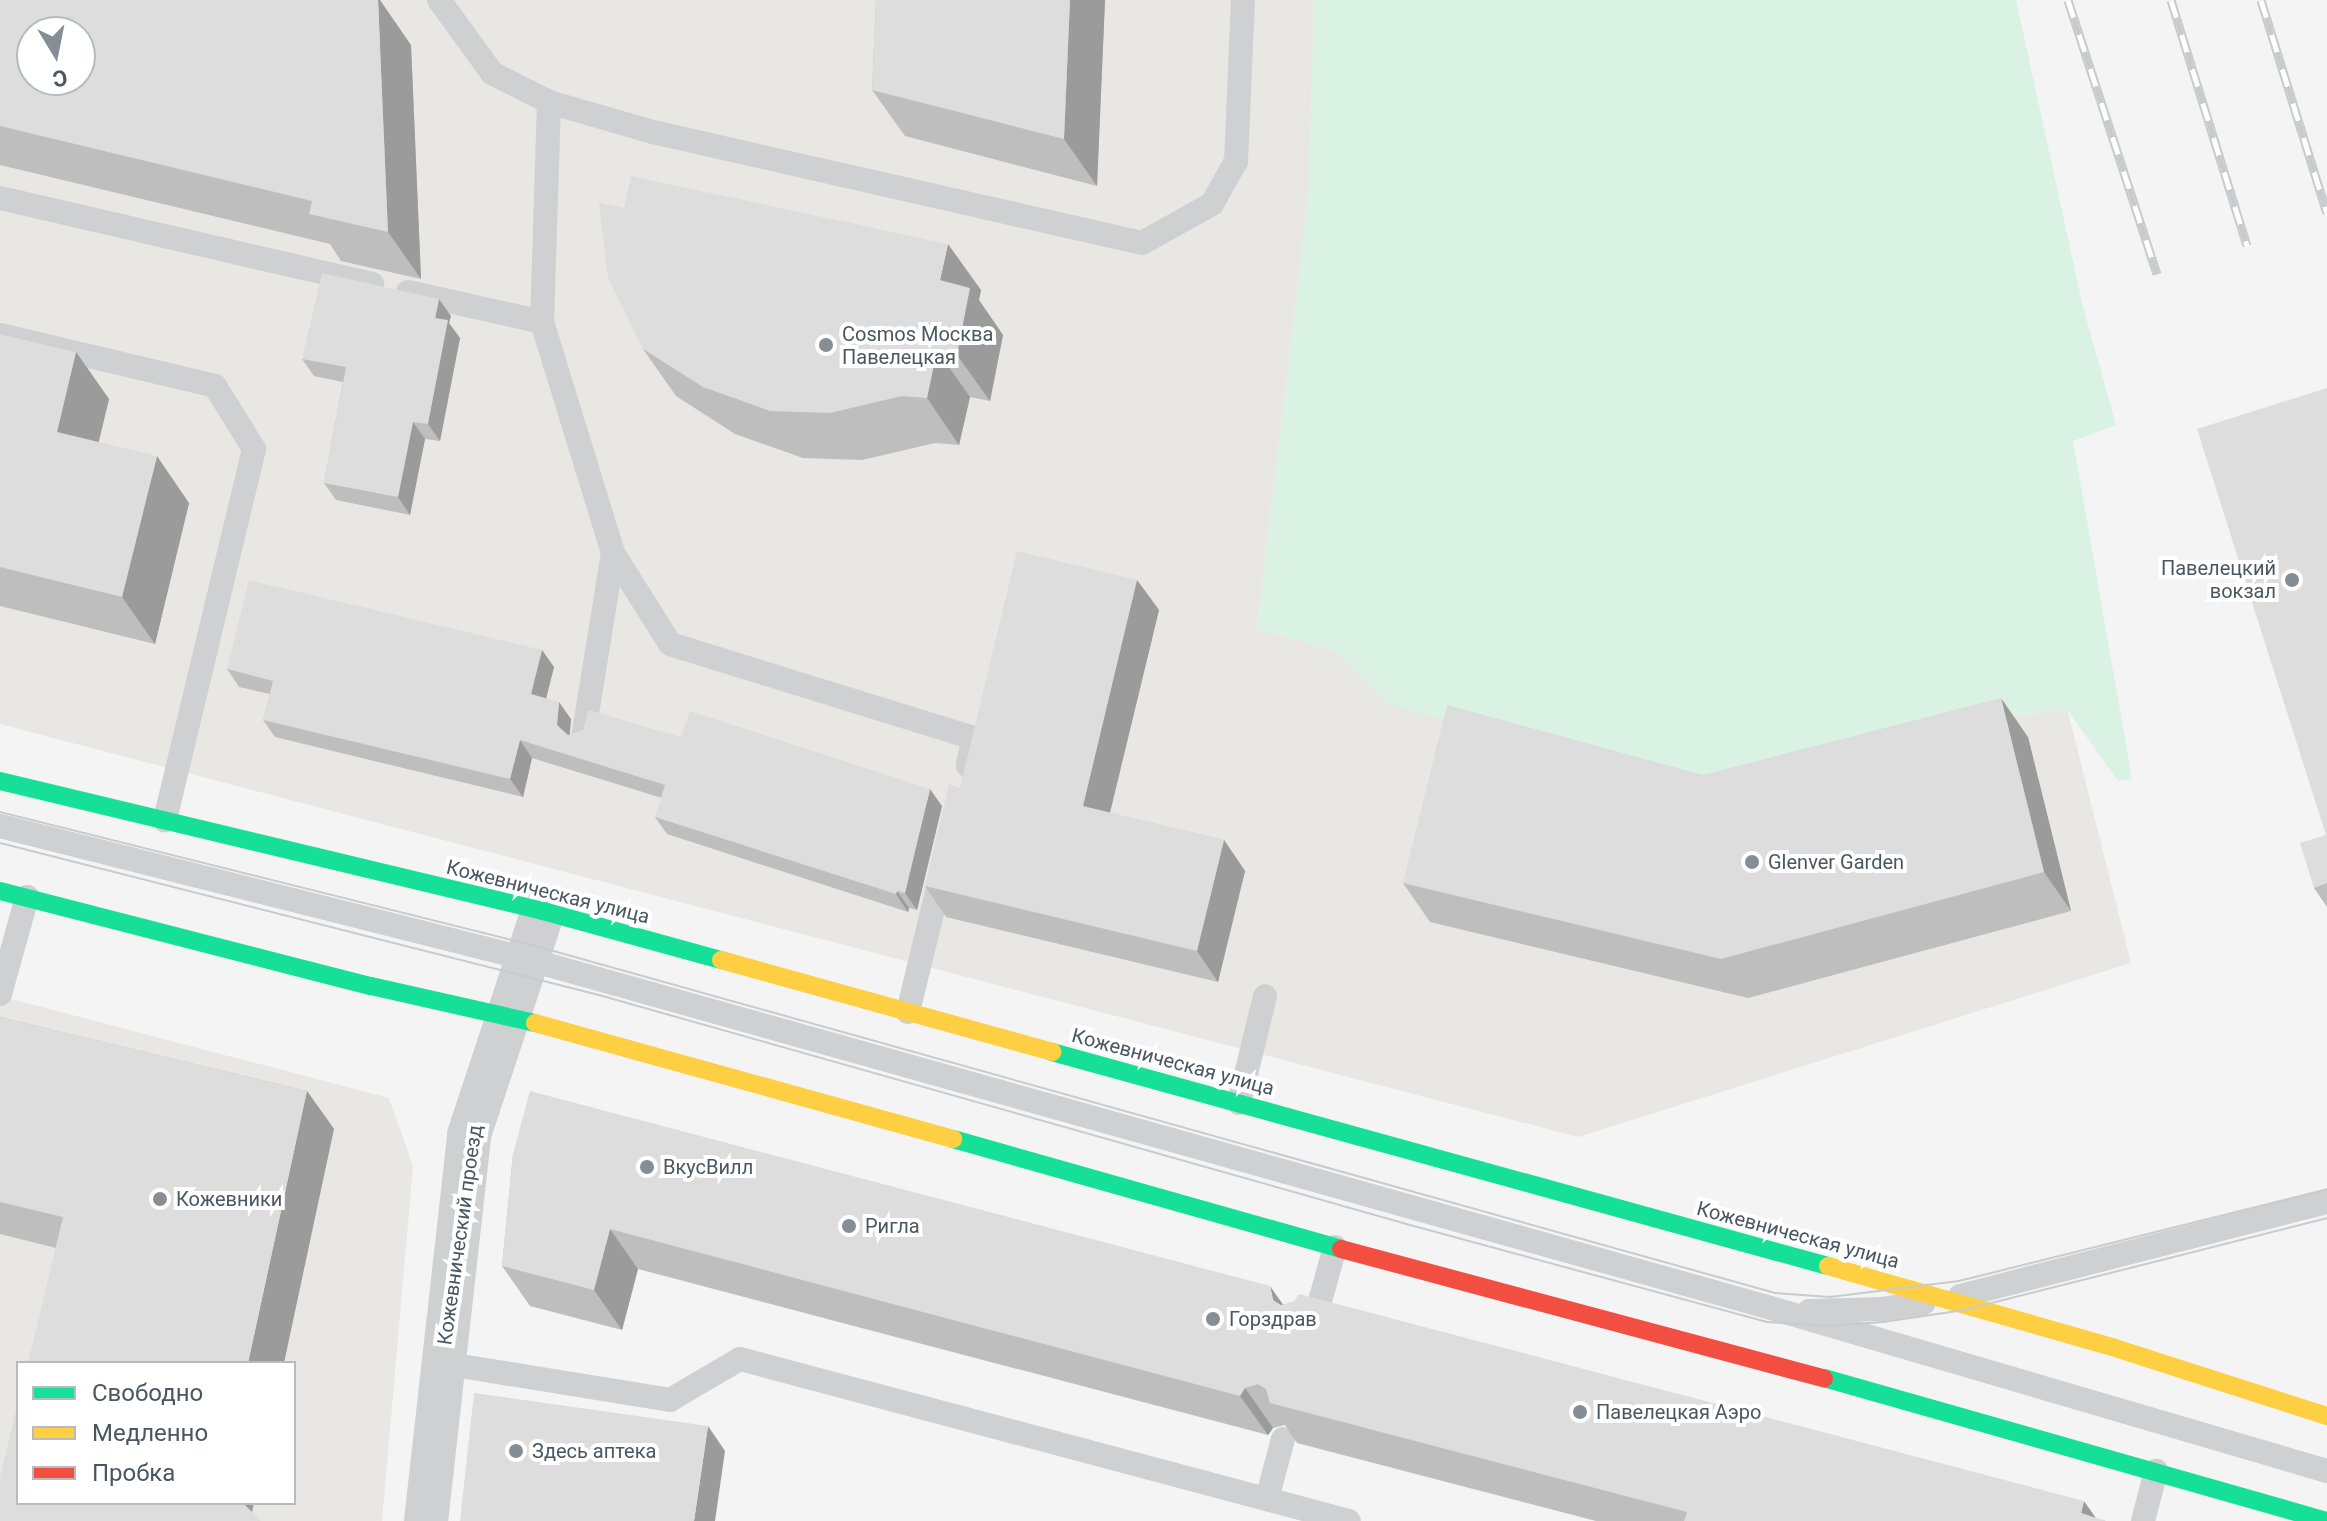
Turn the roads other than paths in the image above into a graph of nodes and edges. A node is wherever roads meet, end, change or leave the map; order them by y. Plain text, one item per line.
1 (439, 0) edge
2 (1243, 0) edge
3 (549, 102) junction
4 (0, 198) edge
5 (542, 322) junction
6 (0, 335) edge
7 (613, 553) junction
8 (583, 738) edge
9 (0, 781) edge
10 (963, 782) edge
11 (165, 820) junction
12 (0, 826) edge
13 (949, 841) edge
14 (0, 891) edge
15 (27, 897) junction
16 (543, 911) junction
17 (527, 959) junction
18 (0, 994) edge
19 (1265, 996) dead end
20 (908, 1012) junction
21 (508, 1016) junction
22 (1239, 1103) junction
23 (2327, 1202) edge
24 (1335, 1247) junction
25 (1945, 1300) junction
26 (1771, 1308) junction
27 (1312, 1330) edge
28 (442, 1363) junction
29 (2327, 1416) edge
30 (1283, 1439) edge
31 (2156, 1471) junction
32 (2327, 1471) edge
33 (1267, 1499) junction
34 (426, 1521) edge
35 (1349, 1521) edge
36 (2143, 1521) edge
37 (2327, 1521) edge

1 - 3 lane
2 - 3 lane
3 - 5 lane
4 - 5 lane
5 - 7 lane
6 - 11 lane
7 - 8 lane
7 - 10 lane
9 - 11 main road, Кожевническая улица
11 - 16 main road, Кожевническая улица
12 - 17 lane
13 - 20 lane
14 - 15 main road
15 - 18 lane
15 - 21 main road
16 - 17 street, Кожевнический проезд
16 - 20 main road, Кожевническая улица
17 - 21 street, Кожевнический проезд
17 - 26 lane
19 - 22 lane
20 - 22 main road, Кожевническая улица
21 - 24 main road
21 - 28 street, Кожевнический проезд
22 - 25 main road, Кожевническая улица
23 - 25 lane
24 - 27 lane
24 - 31 main road
25 - 26 lane
25 - 29 main road, Кожевническая улица
26 - 32 lane
28 - 33 lane
28 - 34 street, Кожевнический проезд
30 - 33 lane
31 - 36 lane
31 - 37 main road
33 - 35 lane

